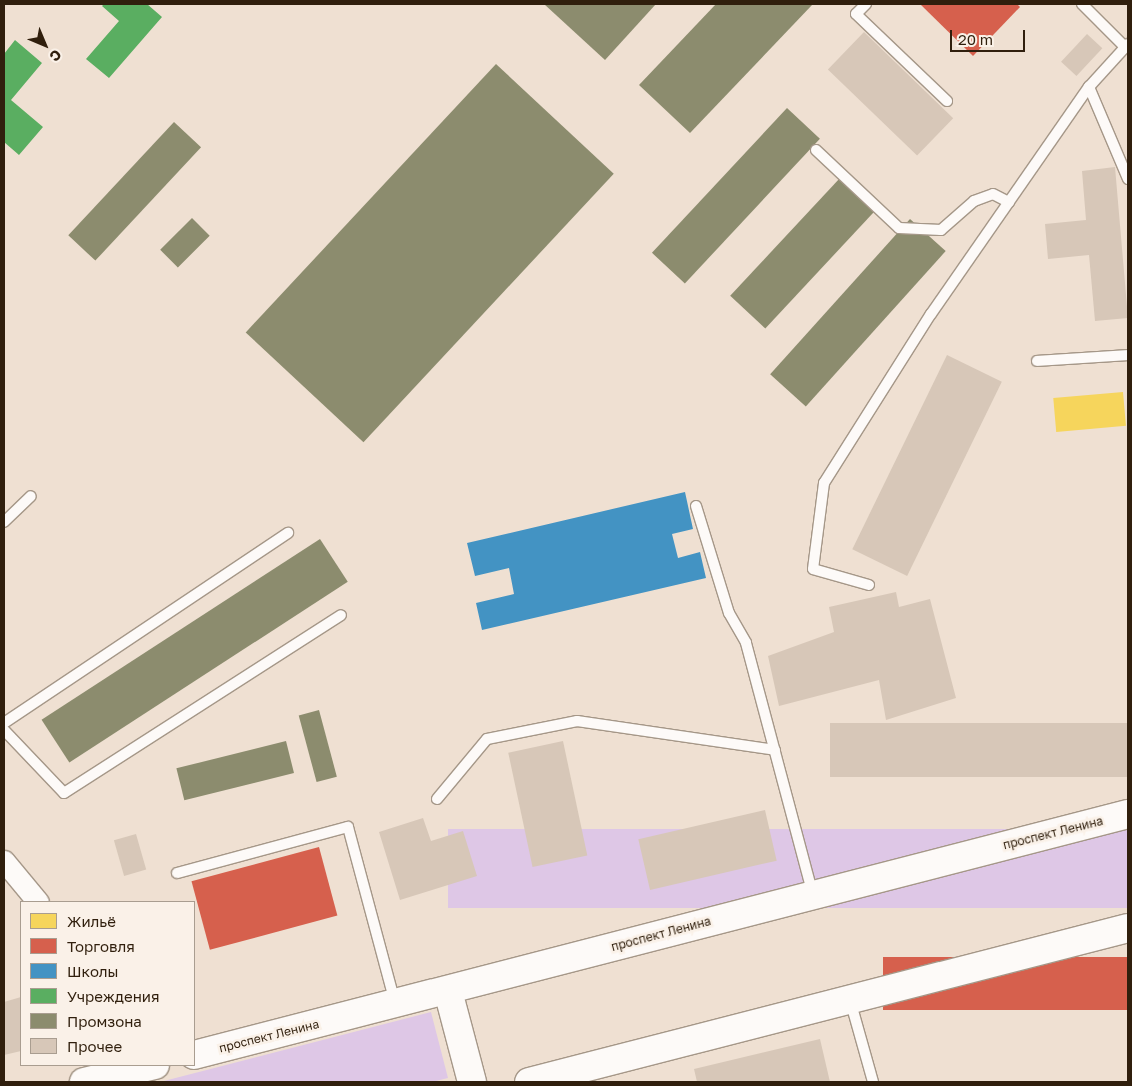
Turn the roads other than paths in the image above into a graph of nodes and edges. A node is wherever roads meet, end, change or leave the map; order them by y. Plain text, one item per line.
1 (866, 4) edge
2 (1082, 4) edge
3 (1127, 45) edge
4 (1089, 87) junction
5 (947, 100) dead end
6 (816, 150) dead end
7 (1128, 179) edge
8 (1010, 202) junction
9 (1128, 356) edge
10 (1037, 361) dead end
11 (31, 496) dead end
12 (696, 506) dead end
13 (4, 522) edge
14 (288, 533) dead end
15 (869, 585) dead end
16 (341, 615) dead end
17 (4, 723) edge
18 (4, 730) edge
19 (775, 750) junction
20 (436, 799) dead end
21 (1128, 814) edge
22 (4, 861) edge
23 (177, 873) dead end
24 (813, 894) junction
25 (37, 901) edge
26 (1128, 928) edge
27 (448, 991) junction
28 (850, 1000) junction
29 (395, 1004) junction
30 (200, 1050) edge
31 (151, 1066) edge
32 (117, 1074) edge
33 (84, 1082) edge
34 (472, 1082) edge
35 (529, 1082) edge
36 (873, 1082) edge

1 - 5 lane
2 - 3 lane
3 - 4 lane
4 - 7 lane
4 - 8 lane
6 - 8 lane
8 - 15 lane
9 - 10 lane
11 - 13 lane
12 - 19 lane
14 - 17 lane
16 - 18 lane
19 - 20 lane
19 - 24 lane
21 - 24 street, проспект Ленина
22 - 25 street
23 - 29 lane
24 - 27 street, проспект Ленина
26 - 28 street
27 - 29 street, проспект Ленина
27 - 34 street
28 - 35 street
28 - 36 lane
29 - 30 street, проспект Ленина
31 - 32 street
32 - 33 street

